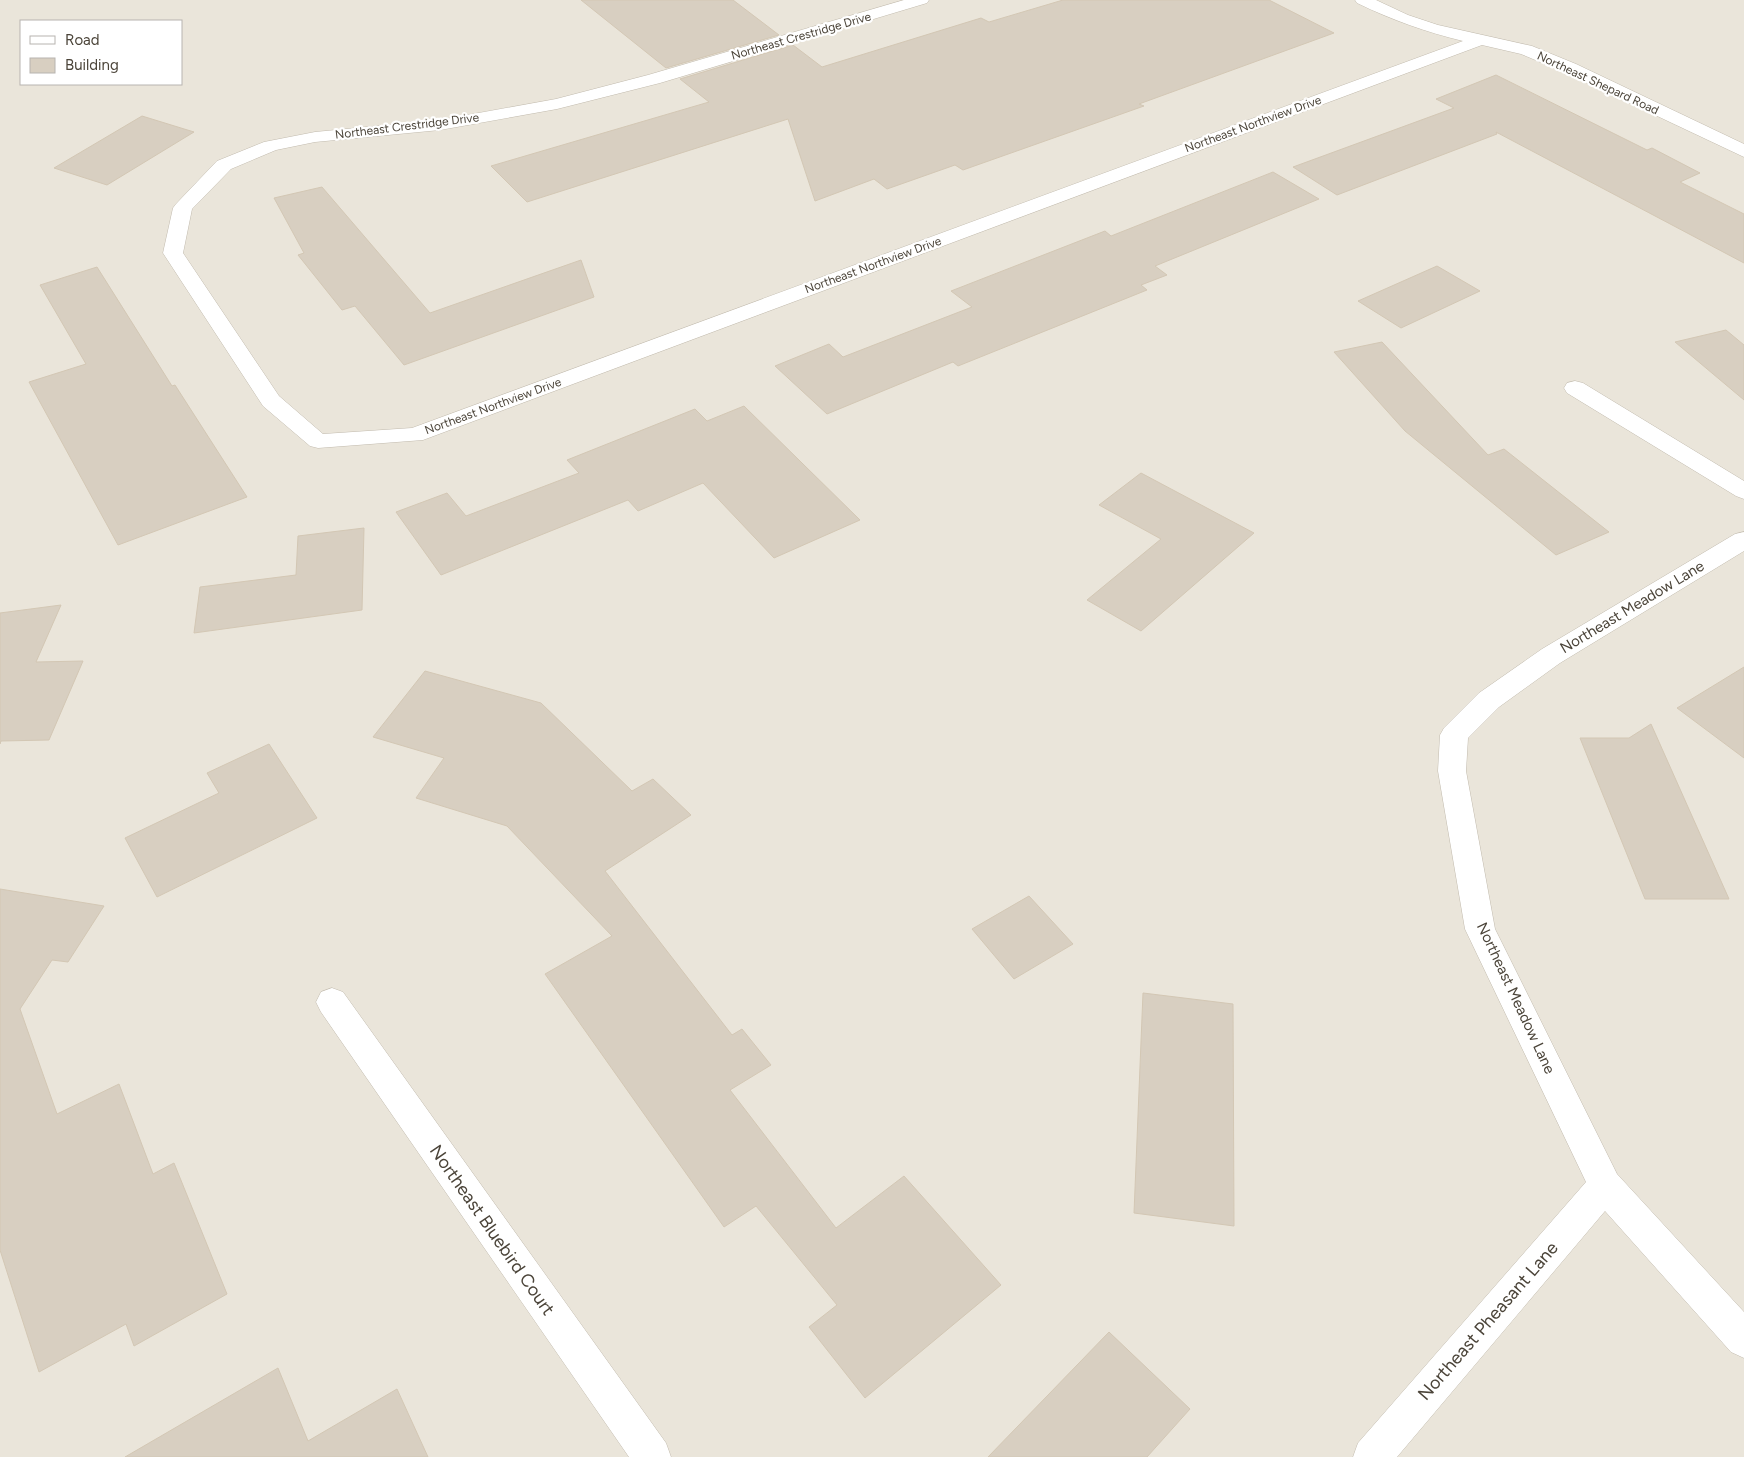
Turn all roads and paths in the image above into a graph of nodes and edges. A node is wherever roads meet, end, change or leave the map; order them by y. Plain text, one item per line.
1 (921, 0) edge
2 (1363, 0) edge
3 (1481, 40) junction
4 (1744, 151) edge
5 (1575, 388) dead end
6 (271, 401) joint
7 (1744, 491) edge
8 (1744, 540) edge
9 (332, 1002) dead end
10 (1605, 1185) junction
11 (1744, 1339) edge
12 (652, 1457) edge
13 (1372, 1457) edge

1 - 6 street, Northeast Crestridge Drive
2 - 3 street, Northeast Shepard Road
3 - 4 street, Northeast Shepard Road
3 - 6 street, Northeast Northview Drive
5 - 7 street
8 - 10 street, Northeast Meadow Lane
9 - 12 street, Northeast Bluebird Court
10 - 11 street, Northeast Meadow Lane
10 - 13 street, Northeast Pheasant Lane

